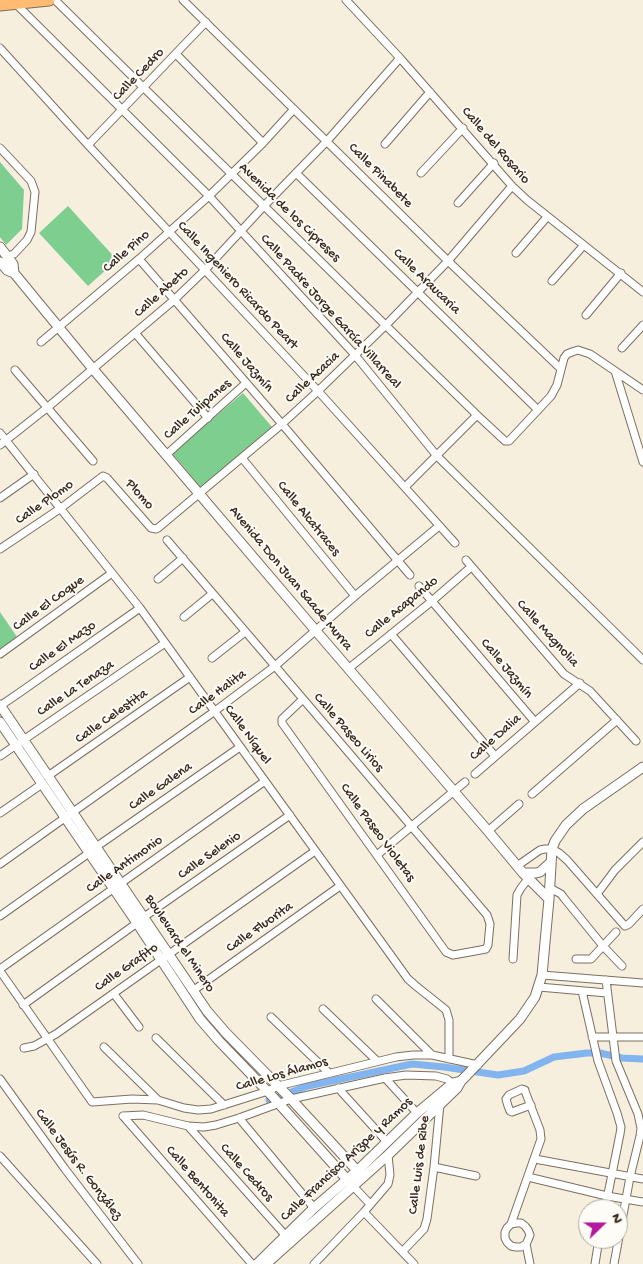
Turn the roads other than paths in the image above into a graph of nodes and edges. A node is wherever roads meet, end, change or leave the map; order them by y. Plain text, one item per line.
1 (49, 0) edge
2 (55, 0) edge
3 (183, 0) edge
4 (346, 0) edge
5 (16, 4) junction
6 (0, 5) edge
7 (206, 22) junction
8 (0, 48) edge
9 (176, 54) junction
10 (400, 58) junction
11 (144, 88) junction
12 (430, 92) junction
13 (294, 109) junction
14 (122, 110) junction
15 (463, 128) junction
16 (327, 141) junction
17 (263, 143) junction
18 (385, 144) dead end
19 (88, 145) junction
20 (0, 148) edge
21 (494, 163) junction
22 (296, 173) junction
23 (422, 173) dead end
24 (232, 174) junction
25 (512, 186) junction
26 (209, 196) junction
27 (458, 203) dead end
28 (264, 206) junction
29 (547, 217) junction
30 (241, 231) junction
31 (169, 232) junction
32 (584, 245) junction
33 (0, 247) edge
34 (516, 253) dead end
35 (5, 258) edge
36 (138, 259) junction
37 (448, 261) junction
38 (8, 270) edge
39 (205, 270) junction
40 (621, 273) junction
41 (552, 281) dead end
42 (418, 292) junction
43 (643, 292) edge
44 (174, 300) junction
45 (586, 315) dead end
46 (386, 325) junction
47 (643, 325) edge
48 (58, 327) junction
49 (136, 334) junction
50 (41, 342) dead end
51 (622, 348) dead end
52 (355, 355) junction
53 (93, 368) junction
54 (561, 369) junction
55 (15, 370) dead end
56 (615, 371) junction
57 (246, 383) junction
58 (318, 390) junction
59 (643, 390) edge
60 (48, 407) junction
61 (538, 410) junction
62 (477, 415) junction
63 (208, 418) junction
64 (282, 424) junction
65 (0, 433) edge
66 (7, 441) junction
67 (0, 445) edge
68 (166, 454) junction
69 (437, 456) junction
70 (242, 458) junction
71 (93, 461) dead end
72 (643, 462) edge
73 (34, 474) junction
74 (103, 476) joint
75 (406, 487) junction
76 (198, 493) junction
77 (0, 498) edge
78 (61, 508) junction
79 (439, 526) junction
80 (156, 529) joint
81 (167, 540) dead end
82 (455, 542) dead end
83 (0, 549) edge
84 (183, 558) junction
85 (466, 560) dead end
86 (397, 561) junction
87 (471, 567) junction
88 (112, 573) junction
89 (410, 575) dead end
90 (158, 579) dead end
91 (419, 586) dead end
92 (212, 594) junction
93 (355, 596) junction
94 (432, 601) junction
95 (140, 608) junction
96 (184, 617) dead end
97 (316, 631) junction
98 (245, 632) junction
99 (391, 634) junction
100 (165, 643) junction
101 (0, 654) edge
102 (212, 658) dead end
103 (643, 660) edge
104 (275, 666) junction
105 (348, 669) junction
106 (190, 677) junction
107 (580, 683) junction
108 (303, 700) junction
109 (0, 705) edge
110 (214, 711) junction
111 (617, 720) junction
112 (0, 722) edge
113 (535, 722) junction
114 (636, 741) dead end
115 (20, 743) junction
116 (240, 747) junction
117 (0, 756) edge
118 (495, 756) junction
119 (643, 767) edge
120 (475, 774) dead end
121 (45, 780) junction
122 (265, 781) junction
123 (465, 782) dead end
124 (454, 792) junction
125 (532, 794) dead end
126 (519, 804) dead end
127 (0, 813) edge
128 (69, 815) junction
129 (290, 815) junction
130 (412, 826) junction
131 (488, 831) junction
132 (643, 842) edge
133 (552, 849) junction
134 (93, 850) junction
135 (315, 850) junction
136 (378, 855) junction
137 (552, 862) junction
138 (0, 864) edge
139 (523, 872) junction
140 (117, 885) junction
141 (340, 886) junction
142 (550, 888) junction
143 (597, 894) junction
144 (562, 896) junction
145 (549, 899) junction
146 (643, 909) edge
147 (0, 916) edge
148 (141, 920) junction
149 (616, 932) dead end
150 (603, 946) junction
151 (486, 949) joint
152 (166, 957) junction
153 (513, 959) dead end
154 (576, 959) dead end
155 (622, 966) dead end
156 (0, 970) edge
157 (542, 974) junction
158 (606, 980) junction
159 (643, 983) edge
160 (539, 987) junction
161 (194, 990) junction
162 (582, 991) junction
163 (607, 993) junction
164 (114, 994) junction
165 (376, 999) dead end
166 (23, 1004) junction
167 (323, 1009) dead end
168 (271, 1017) dead end
169 (139, 1027) dead end
170 (592, 1037) junction
171 (613, 1037) junction
172 (643, 1037) edge
173 (156, 1038) dead end
174 (48, 1039) junction
175 (104, 1047) dead end
176 (24, 1048) dead end
177 (432, 1055) junction
178 (449, 1059) junction
179 (377, 1061) junction
180 (476, 1067) junction
181 (329, 1073) junction
182 (385, 1078) junction
183 (0, 1079) edge
184 (459, 1082) junction
185 (338, 1088) junction
186 (285, 1093) junction
187 (274, 1098) junction
188 (158, 1100) junction
189 (440, 1104) junction
190 (224, 1105) junction
191 (531, 1105) junction
192 (417, 1113) junction
193 (123, 1116) joint
194 (239, 1118) junction
195 (188, 1126) junction
196 (387, 1142) junction
197 (388, 1155) junction
198 (0, 1156) edge
199 (535, 1159) junction
200 (434, 1167) junction
201 (612, 1173) junction
202 (360, 1174) junction
203 (476, 1176) dead end
204 (528, 1177) junction
205 (630, 1177) junction
206 (643, 1179) edge
207 (350, 1182) junction
208 (607, 1196) junction
209 (607, 1199) edge
210 (626, 1199) joint
211 (628, 1199) edge
212 (643, 1202) edge
213 (370, 1204) junction
214 (314, 1208) junction
215 (364, 1212) junction
216 (511, 1224) junction
217 (286, 1236) junction
218 (526, 1244) junction
219 (597, 1249) edge
220 (617, 1249) edge
221 (403, 1251) junction
222 (97, 1264) edge
223 (138, 1264) edge
224 (252, 1264) edge
225 (256, 1264) edge
226 (266, 1264) edge
227 (314, 1264) edge
228 (414, 1264) edge
229 (530, 1264) edge
230 (595, 1264) edge
231 (614, 1264) edge

1 - 5 main road
2 - 11 street, Avenida de los Cipreses
3 - 7 street, Calle Pinabete
4 - 10 street, Calle del Rosario
5 - 6 main road
5 - 14 street, Calle Padre Jorge García Villarreal
7 - 9 street, Calle Cedro
7 - 13 street, Calle Pinabete
8 - 19 street, Calle Ingeniero Ricardo Peart
9 - 11 street, Calle Cedro
9 - 17 street
10 - 12 street, Calle del Rosario
10 - 16 street, Calle Abeto
11 - 14 street, Calle Cedro
11 - 24 street, Avenida de los Cipreses
12 - 15 street, Calle del Rosario
12 - 18 street
13 - 16 street, Calle Pinabete
13 - 17 street, Calle Pino
14 - 19 street, Calle Cedro
14 - 26 street, Calle Padre Jorge García Villarreal
15 - 21 street, Calle del Rosario
15 - 23 street
16 - 22 street, Calle Abeto
16 - 37 street, Calle Pinabete
17 - 24 street, Calle Pino
19 - 31 street, Calle Ingeniero Ricardo Peart
20 - 35 street
21 - 25 street, Calle del Rosario
21 - 27 street
22 - 28 street, Calle Abeto
22 - 42 street, Calle Araucaria
24 - 26 street, Calle Pino
24 - 28 street, Avenida de los Cipreses
25 - 29 street, Calle del Rosario
25 - 37 street, Calle Acacia
26 - 30 street, Calle Padre Jorge García Villarreal
26 - 31 street, Calle Pino
28 - 30 street, Calle Abeto
28 - 46 street, Avenida de los Cipreses
29 - 32 street, Calle del Rosario
29 - 34 street
30 - 39 street, Calle Abeto
30 - 52 street, Calle Padre Jorge García Villarreal
31 - 36 street, Calle Pino
31 - 39 street, Calle Ingeniero Ricardo Peart
32 - 40 street, Calle del Rosario
32 - 41 street
33 - 35 street, Avenida Don Juan Saade Murra
35 - 38 street, Avenida Don Juan Saade Murra
35 - 38 street
36 - 44 street, Calle Jazmín
36 - 48 street, Calle Pino
37 - 42 street, Calle Acacia
37 - 54 street, Calle Pinabete
38 - 48 street, Avenida Don Juan Saade Murra
39 - 44 street, Calle Abeto
39 - 58 street, Calle Ingeniero Ricardo Peart
40 - 43 street, Calle del Rosario
40 - 45 street
42 - 46 street, Calle Acacia
42 - 61 street, Calle Araucaria
44 - 49 street, Calle Abeto
44 - 57 street, Calle Jazmín
46 - 52 street, Calle Acacia
46 - 62 street, Avenida de los Cipreses
47 - 51 street
48 - 50 street, Calle Pino
48 - 53 street, Avenida Don Juan Saade Murra
49 - 53 street, Calle Abeto
49 - 63 street
52 - 58 street, Calle Acacia
52 - 69 street, Calle Padre Jorge García Villarreal
53 - 60 street, Calle Abeto
53 - 68 street, Avenida Don Juan Saade Murra
54 - 56 street
54 - 61 street
55 - 60 street
56 - 59 street
56 - 72 street
57 - 63 street, Calle Tulipanes
57 - 64 street, Calle Jazmín
58 - 64 street, Calle Acacia
58 - 75 street, Calle Ingeniero Ricardo Peart
60 - 66 street, Calle Abeto
60 - 71 street
61 - 62 street, Avenida de los Cipreses
62 - 69 street
63 - 68 street, Calle Tulipanes
64 - 70 street, Calle Acacia
64 - 86 street, Calle Jazmín
65 - 66 street, Calle Níquel
66 - 67 street, Calle Abeto
66 - 73 street, Calle Níquel
68 - 76 street, Avenida Don Juan Saade Murra
69 - 75 street
69 - 103 street, Calle Padre Jorge García Villarreal
70 - 76 street, Calle Acacia
70 - 93 street, Calle Alcatraces
73 - 77 street
73 - 78 street, Calle Níquel
74 - 78 street, Calle Plomo
74 - 80 street, Plomo
75 - 79 street, Calle Ingeniero Ricardo Peart
76 - 80 street, Calle Acacia
76 - 97 street, Avenida Don Juan Saade Murra
78 - 83 street, Calle Plomo
78 - 88 street, Calle Níquel
79 - 82 street, Calle Ingeniero Ricardo Peart
79 - 86 street, Calle Halita
81 - 84 street, Calle Paseo Lirios
84 - 90 street
84 - 92 street, Calle Paseo Lirios
85 - 87 street, Calle Magnolia
86 - 89 street, Calle Jazmín
86 - 93 street, Calle Halita
87 - 94 street, Calle Acapando
87 - 107 street, Calle Magnolia
88 - 95 street, Calle Níquel
88 - 101 street, Calle El Coque
91 - 94 street, Calle Jazmín
92 - 96 street
92 - 98 street, Calle Paseo Lirios
93 - 97 street, Calle Halita
94 - 99 street, Calle Acapando
94 - 113 street, Calle Jazmín
95 - 100 street, Calle Níquel
95 - 109 street, Calle El Mazo
97 - 104 street, Calle Halita
97 - 105 street, Avenida Don Juan Saade Murra
98 - 102 street
98 - 104 street, Calle Paseo Lirios
99 - 105 street, Calle Acapando
99 - 118 street
100 - 106 street, Calle Níquel
100 - 115 street, Calle La Tenaza
104 - 108 street, Calle Paseo Lirios
104 - 110 street, Calle Halita
105 - 124 street, Avenida Don Juan Saade Murra
106 - 110 street, Calle Níquel
106 - 121 street, Calle Celestita
107 - 111 street, Calle Magnolia
107 - 113 street, Calle Dalia
108 - 130 street, Calle Paseo Lirios
108 - 136 street, Calle Paseo Violetas
109 - 115 street, Boulevard el Minero
110 - 116 street, Calle Níquel
110 - 128 street, Calle Halita
111 - 114 street, Calle Magnolia
111 - 125 street
112 - 115 street, Boulevard el Minero
113 - 118 street, Calle Dalia
115 - 117 street, Calle La Tenaza
115 - 121 street, Boulevard el Minero
116 - 122 street, Calle Níquel
116 - 134 street, Calle Galena
118 - 120 street, Calle Dalia
119 - 133 street
121 - 127 street, Calle Celestita
121 - 128 street, Boulevard el Minero
122 - 129 street, Calle Níquel
122 - 140 street, Calle Antimonio
123 - 124 street
124 - 130 street
124 - 131 street, Avenida Don Juan Saade Murra
126 - 131 street
128 - 134 street, Boulevard el Minero
128 - 138 street, Calle Halita
129 - 135 street, Calle Níquel
129 - 148 street, Calle Selenio
130 - 136 street
130 - 151 street, Calle Paseo Lirios
131 - 139 street, Avenida Don Juan Saade Murra
132 - 143 street
133 - 137 street, Calle Francisco Arizpe y Ramos
133 - 139 street
133 - 143 street
134 - 140 street, Boulevard el Minero
134 - 147 street, Calle Galena
135 - 141 street, Calle Níquel
135 - 152 street, Calle Grafito
136 - 151 street, Calle Paseo Violetas
137 - 139 street
137 - 142 street, Calle Francisco Arizpe y Ramos
139 - 145 street, Avenida Don Juan Saade Murra
139 - 153 street
140 - 148 street, Boulevard el Minero
140 - 156 street, Calle Antimonio
141 - 161 street, Calle Fluorita
141 - 178 street, Calle Níquel
142 - 144 street
142 - 145 street, Calle Francisco Arizpe y Ramos
143 - 146 street
144 - 145 street
144 - 150 street
145 - 157 street, Calle Francisco Arizpe y Ramos
148 - 152 street, Boulevard el Minero
148 - 166 street, Calle Selenio
149 - 150 street
150 - 154 street
150 - 155 street
152 - 161 street, Boulevard el Minero
152 - 164 street, Calle Grafito
152 - 187 street, Boulevard el Minero
156 - 166 street
157 - 158 street
157 - 160 street, Calle Francisco Arizpe y Ramos
158 - 159 street
158 - 163 street
160 - 162 street
160 - 180 street, Calle Francisco Arizpe y Ramos
161 - 186 street, Boulevard el Minero
162 - 163 street
162 - 170 street
163 - 171 street
164 - 169 street
164 - 174 street, Calle Grafito
165 - 177 street
166 - 174 street
167 - 179 street
168 - 181 street
170 - 171 street
170 - 201 street
171 - 172 street
171 - 205 street
173 - 190 street
174 - 176 street, Calle Grafito
174 - 188 street, Calle Los Álamos
175 - 188 street
177 - 178 street, Calle Los Álamos
177 - 179 street, Calle Los Álamos
178 - 180 street, Calle Los Álamos
179 - 181 street, Calle Los Álamos
180 - 184 street, Calle Francisco Arizpe y Ramos
181 - 186 street, Calle Los Álamos
182 - 184 street, Calle Los Álamos
182 - 185 street, Calle Los Álamos
182 - 192 street
183 - 223 street, Calle Jesús R. González
184 - 189 street, Calle Francisco Arizpe y Ramos
184 - 192 street, Calle Francisco Arizpe y Ramos
185 - 186 street, Calle Los Álamos
185 - 196 street
186 - 187 street, Calle Los Álamos
186 - 187 street, Calle Los Álamos
186 - 202 street, Boulevard el Minero
187 - 190 street, Calle Los Álamos
187 - 194 street, Calle Los Álamos
187 - 207 street, Boulevard el Minero
188 - 190 street, Calle Los Álamos
189 - 197 street, Calle Francisco Arizpe y Ramos
189 - 200 street, Calle Luis de Ribe
191 - 191 street
191 - 199 street
192 - 196 street, Calle Francisco Arizpe y Ramos
193 - 195 street, Calle Los Álamos
193 - 224 street, Calle Bentonita
194 - 195 street, Calle Los Álamos
194 - 214 street
195 - 217 street, Calle Cedros
196 - 202 street, Calle Francisco Arizpe y Ramos
197 - 202 street, Calle Francisco Arizpe y Ramos
197 - 213 street
198 - 222 street
199 - 201 street
199 - 204 street
200 - 203 street
200 - 221 street, Calle Luis de Ribe
201 - 205 street
201 - 208 street
202 - 207 street, Calle Francisco Arizpe y Ramos
204 - 208 street
204 - 216 street
205 - 206 street
205 - 210 street
207 - 213 street
207 - 214 street, Calle Francisco Arizpe y Ramos
207 - 226 street, Calle Francisco Arizpe y Ramos
208 - 209 street
208 - 210 street
211 - 212 street
213 - 215 street
214 - 217 street, Calle Francisco Arizpe y Ramos
215 - 221 street
215 - 227 street
216 - 218 street
216 - 218 street
217 - 225 street, Calle Francisco Arizpe y Ramos
218 - 229 street
219 - 230 street
220 - 231 street
221 - 228 street

